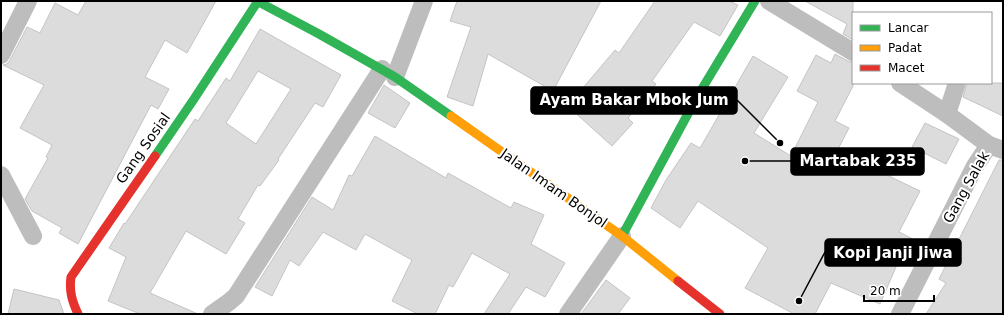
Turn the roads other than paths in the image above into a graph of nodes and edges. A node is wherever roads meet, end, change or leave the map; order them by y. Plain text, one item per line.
1 (28, 1) edge
2 (258, 1) edge
3 (424, 1) edge
4 (755, 1) edge
5 (769, 1) edge
6 (852, 51) edge
7 (1, 55) edge
8 (389, 73) junction
9 (902, 84) edge
10 (957, 84) edge
11 (948, 114) junction
12 (996, 147) edge
13 (1, 175) edge
14 (33, 236) dead end
15 (622, 236) junction
16 (78, 314) edge
17 (212, 314) edge
18 (568, 314) edge
19 (720, 314) edge
20 (900, 314) edge

1 - 7 street
2 - 8 main road, Jalan Imam Bonjol
2 - 16 main road, Gang Sosial
3 - 8 street
4 - 15 main road
5 - 6 street
8 - 15 main road, Jalan Imam Bonjol
8 - 17 street
9 - 11 street
10 - 11 street
11 - 12 street
12 - 20 street, Gang Salak
13 - 14 street
15 - 18 street
15 - 19 main road, Jalan Imam Bonjol

